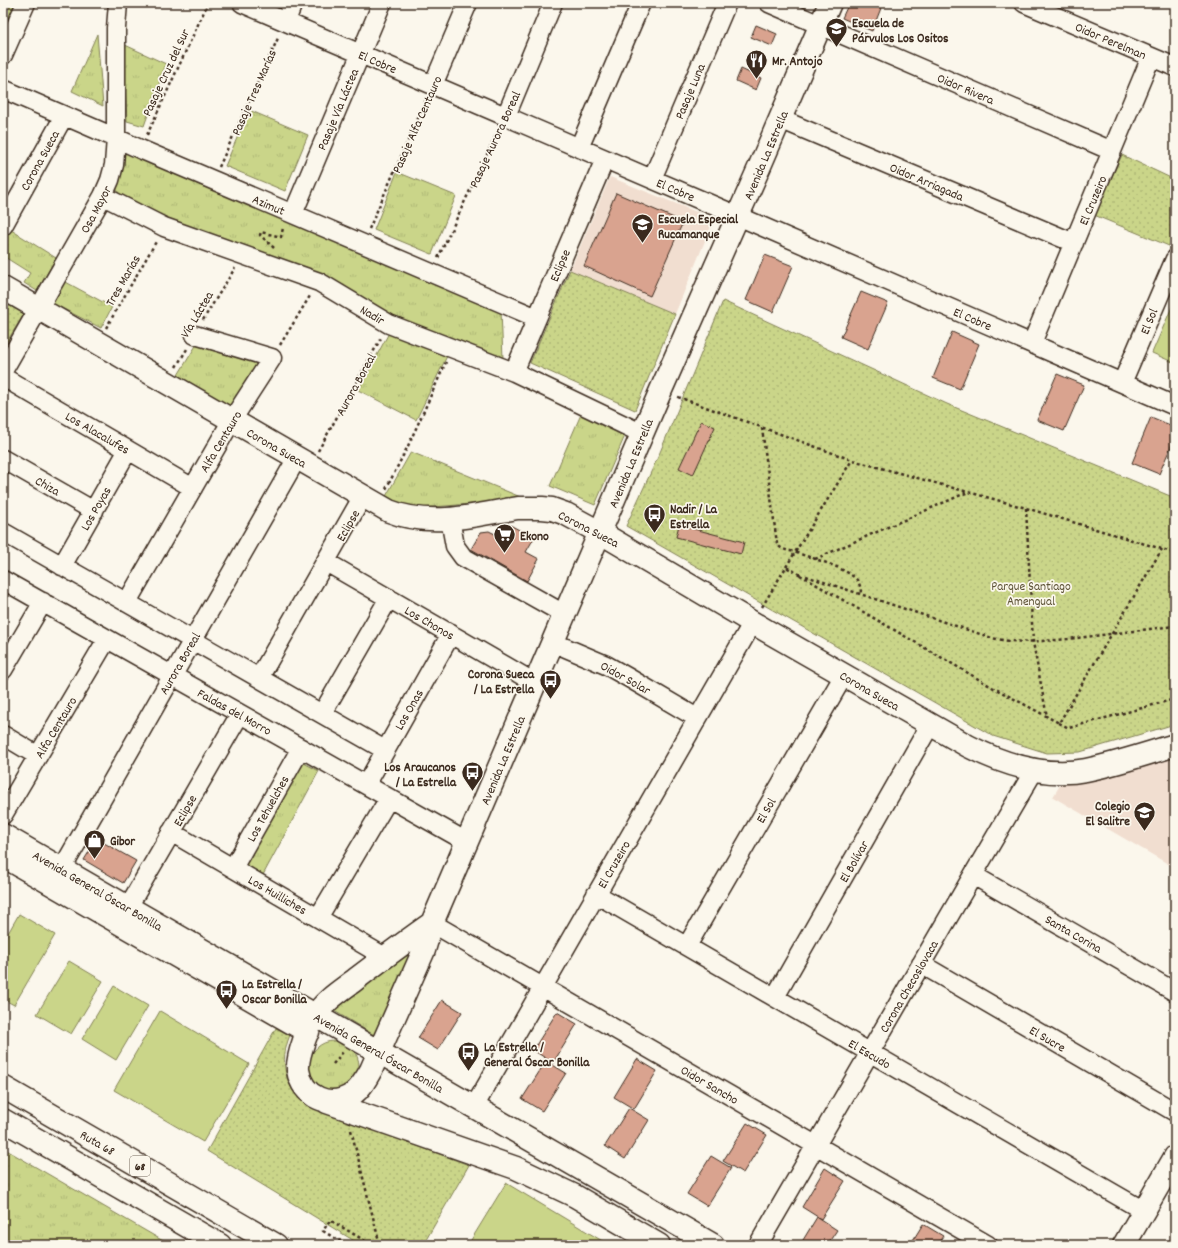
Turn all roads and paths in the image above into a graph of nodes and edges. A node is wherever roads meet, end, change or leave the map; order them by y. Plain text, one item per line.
1 (26, 3) edge
2 (118, 3) edge
3 (208, 3) edge
4 (242, 3) edge
5 (294, 3) edge
6 (382, 3) edge
7 (468, 3) edge
8 (553, 3) edge
9 (641, 3) edge
10 (727, 3) edge
11 (769, 3) edge
12 (830, 3) edge
13 (1024, 3) edge
14 (286, 21) junction
15 (820, 25) junction
16 (360, 54) junction
17 (3, 55) edge
18 (1151, 57) junction
19 (1175, 67) edge
20 (433, 85) junction
21 (3, 89) edge
22 (64, 116) junction
23 (506, 116) junction
24 (780, 119) junction
25 (116, 138) junction
26 (579, 148) junction
27 (140, 149) junction
28 (1112, 151) junction
29 (605, 159) junction
30 (652, 179) junction
31 (213, 180) junction
32 (103, 196) junction
33 (292, 214) junction
34 (738, 216) junction
35 (3, 226) edge
36 (164, 227) junction
37 (1074, 243) junction
38 (363, 244) junction
39 (277, 252) dead end
40 (242, 255) junction
41 (1175, 259) edge
42 (431, 273) junction
43 (319, 282) junction
44 (3, 288) edge
45 (38, 309) junction
46 (536, 318) junction
47 (389, 324) junction
48 (195, 335) junction
49 (98, 343) junction
50 (1032, 343) junction
51 (452, 349) junction
52 (272, 358) junction
53 (3, 371) edge
54 (514, 372) junction
55 (3, 377) edge
56 (1122, 382) junction
57 (167, 383) junction
58 (661, 390) junction
59 (1175, 406) edge
60 (232, 420) junction
61 (762, 428) junction
62 (643, 434) junction
63 (128, 450) junction
64 (3, 459) edge
65 (852, 460) junction
66 (303, 462) junction
67 (193, 488) junction
68 (968, 492) junction
69 (371, 501) junction
70 (1026, 508) junction
71 (94, 511) junction
72 (450, 519) junction
73 (3, 532) edge
74 (601, 532) junction
75 (1162, 549) junction
76 (795, 552) junction
77 (1175, 553) edge
78 (814, 559) junction
79 (326, 562) junction
80 (62, 566) junction
81 (786, 567) junction
82 (800, 575) junction
83 (3, 580) edge
84 (861, 595) junction
85 (388, 598) junction
86 (43, 602) junction
87 (127, 602) junction
88 (564, 614) junction
89 (752, 622) junction
90 (1175, 626) edge
91 (451, 634) junction
92 (1110, 635) junction
93 (107, 639) junction
94 (193, 640) junction
95 (552, 642) junction
96 (1033, 642) junction
97 (3, 670) edge
98 (844, 675) junction
99 (172, 676) junction
100 (259, 678) junction
101 (535, 683) junction
102 (1175, 699) edge
103 (240, 714) junction
104 (322, 714) junction
105 (1046, 717) junction
106 (697, 718) junction
107 (1059, 723) junction
108 (930, 725) junction
109 (3, 735) edge
110 (1175, 745) edge
111 (301, 748) junction
112 (385, 750) junction
113 (38, 756) junction
114 (1035, 769) junction
115 (366, 785) junction
116 (389, 798) junction
117 (3, 815) edge
118 (171, 832) junction
119 (3, 836) edge
120 (467, 842) junction
121 (3, 856) edge
122 (233, 868) junction
123 (62, 869) junction
124 (972, 875) junction
125 (596, 894) junction
126 (128, 907) junction
127 (318, 918) junction
128 (432, 923) junction
129 (687, 946) junction
130 (385, 957) junction
131 (921, 964) junction
132 (543, 987) junction
133 (1175, 992) edge
134 (775, 997) junction
135 (312, 1024) junction
136 (379, 1052) junction
137 (869, 1052) junction
138 (3, 1087) edge
139 (327, 1102) junction
140 (474, 1107) junction
141 (360, 1112) junction
142 (1175, 1112) edge
143 (3, 1120) edge
144 (816, 1145) junction
145 (1175, 1157) edge
146 (1144, 1211) junction
147 (173, 1218) junction
148 (197, 1245) edge
149 (220, 1245) edge
150 (276, 1245) edge
151 (346, 1245) edge
152 (372, 1245) edge
153 (380, 1245) edge
154 (659, 1245) edge
155 (713, 1245) edge
156 (758, 1245) edge
157 (988, 1245) edge
158 (1124, 1245) edge

1 - 17 street
2 - 25 street, Osa Mayor
3 - 27 path, Pasaje Cruz del Sur
4 - 14 street, El Cobre
5 - 14 street
6 - 16 street, Pasaje Vía Láctea
7 - 20 street, Pasaje Alfa Centauro
8 - 23 street, Pasaje Aurora Boreal
9 - 26 street
10 - 30 street, Pasaje Luna
11 - 15 street, Oidor Rivera
12 - 15 main road, Avenida La Estrella
13 - 18 street, Oidor Perelman
14 - 16 street, El Cobre
14 - 31 path, Pasaje Tres Marías
15 - 24 main road, Avenida La Estrella
15 - 28 street, Oidor Rivera
16 - 20 street, El Cobre
16 - 33 street, Pasaje Vía Láctea
18 - 19 street, Oidor Perelman
18 - 28 street, El Cruzeiro
20 - 23 street, El Cobre
20 - 38 path, Pasaje Alfa Centauro
21 - 22 street, Azimut
22 - 25 street, Azimut
22 - 35 street, Corona Sueca
23 - 26 street, El Cobre
23 - 42 path, Pasaje Aurora Boreal
24 - 34 main road, Avenida La Estrella
24 - 37 street, Oidor Arriagada
25 - 27 street, Azimut
25 - 32 street, Osa Mayor
26 - 29 street, El Cobre
27 - 31 street, Azimut
28 - 37 street, El Cruzeiro
29 - 30 street, El Cobre
29 - 46 street, Eclipse
30 - 34 street, El Cobre
31 - 33 street, Azimut
32 - 36 street, Nadir
32 - 45 street, Osa Mayor
33 - 38 street, Azimut
33 - 39 path
34 - 50 street, El Cobre
34 - 58 main road, Avenida La Estrella
36 - 40 street, Nadir
36 - 49 path, Tres Marías
37 - 50 street, El Cruzeiro
38 - 42 street, Azimut
40 - 43 street, Nadir
40 - 48 path, Vía Láctea
41 - 56 street, El Sol
42 - 46 street, Azimut
43 - 47 street, Nadir
43 - 52 path
44 - 45 main road, Corona Sueca
45 - 49 main road, Corona Sueca
45 - 53 street, Osa Mayor
46 - 54 street, Eclipse
47 - 51 street, Nadir
47 - 66 path, Aurora Boreal
48 - 52 street
48 - 57 path, Vía Láctea
49 - 57 main road, Corona Sueca
50 - 56 street, El Cobre
51 - 54 street, Nadir
51 - 69 path, Eclipse
52 - 60 street, Alfa Centauro
54 - 62 street, Nadir
55 - 63 street, Los Alacalufes
56 - 59 street, El Cobre
57 - 60 main road, Corona Sueca
58 - 61 path
58 - 62 main road, Avenida La Estrella
60 - 66 main road, Corona Sueca
60 - 67 street, Alfa Centauro
61 - 65 path
61 - 76 path
62 - 74 main road, Avenida La Estrella
63 - 67 street, Los Alacalufes
63 - 71 street, Los Poyas
64 - 71 street, Chiza
65 - 68 path
65 - 76 path
66 - 69 main road, Corona Sueca
66 - 94 street, Aurora Boreal
67 - 87 street, Alfa Centauro
68 - 70 path
68 - 78 path
69 - 72 main road, Corona Sueca
69 - 79 street, Eclipse
70 - 75 path
70 - 96 path
71 - 80 street, Los Poyas
72 - 74 main road, Corona Sueca
72 - 88 street
73 - 80 street
74 - 88 main road, Avenida La Estrella
74 - 89 main road, Corona Sueca
75 - 77 path
75 - 92 path
76 - 78 path
76 - 81 path
78 - 84 path
79 - 85 street, Los Chonos
79 - 100 street, Eclipse
80 - 87 street
81 - 82 path
81 - 89 path
82 - 84 path
82 - 105 path
83 - 86 street, Faldas del Morro
84 - 96 path
85 - 91 street, Los Chonos
85 - 104 street
86 - 93 street, Faldas del Morro
86 - 97 street
87 - 94 street
88 - 95 main road, Avenida La Estrella
89 - 98 main road, Corona Sueca
89 - 106 street, El Cruzeiro
90 - 92 path
91 - 101 street, Los Chonos
91 - 112 street, Los Onas
92 - 96 path
92 - 107 path
93 - 99 street, Faldas del Morro
93 - 113 street, Alfa Centauro
94 - 99 street, Aurora Boreal
94 - 100 street
95 - 101 main road, Avenida La Estrella
95 - 106 street, Oidor Solar
96 - 105 path
98 - 108 main road, Corona Sueca
98 - 129 street, El Sol
99 - 103 street, Faldas del Morro
99 - 123 street, Aurora Boreal
100 - 104 street
101 - 120 main road, Avenida La Estrella
102 - 107 path
103 - 111 street, Faldas del Morro
103 - 118 street, Eclipse
104 - 112 street
105 - 107 path
106 - 125 street, El Cruzeiro
108 - 114 main road, Corona Sueca
108 - 134 street, El Bolívar
109 - 113 street
110 - 114 main road, Corona Sueca
111 - 115 street, Faldas del Morro
111 - 122 street, Los Tehuelches
112 - 115 street, Los Onas
113 - 117 street, Alfa Centauro
114 - 124 street, Corona Checoslovaca
115 - 116 street, Faldas del Morro
116 - 120 street, Faldas del Morro
116 - 127 street
118 - 122 street, Los Huilliches
118 - 126 street, Eclipse
119 - 123 main road, Avenida General Óscar Bonilla
120 - 128 main road, Avenida La Estrella
121 - 135 main road, Avenida General Óscar Bonilla
122 - 127 street, Los Huilliches
123 - 126 main road, Avenida General Óscar Bonilla
124 - 131 street, Corona Checoslovaca
124 - 133 street, Santa Corina
125 - 129 street, El Escudo
125 - 132 street, El Cruzeiro
126 - 135 main road, Avenida General Óscar Bonilla
127 - 130 street, Los Huilliches
128 - 130 main road
128 - 132 street, Oidor Sancho
128 - 136 main road, Avenida La Estrella
129 - 134 street, El Escudo
130 - 135 main road
131 - 137 street, Corona Checoslovaca
131 - 142 street, El Sucre
132 - 140 street, El Cruzeiro
132 - 144 street, Oidor Sancho
134 - 137 street, El Escudo
135 - 136 main road, Avenida General Óscar Bonilla
135 - 139 main road
136 - 139 main road, Avenida La Estrella
136 - 140 main road, Avenida General Óscar Bonilla
137 - 144 street, Corona Checoslovaca
137 - 146 street, El Escudo
138 - 150 main road, Ruta 68 / 68
139 - 141 main road
140 - 155 main road, Avenida General Óscar Bonilla
141 - 153 path
141 - 154 main road
143 - 147 main road, 68
144 - 156 street, Corona Checoslovaca
144 - 157 street, Oidor Sancho
145 - 146 main road
146 - 158 main road
147 - 148 main road
147 - 149 main road, 68
151 - 152 path

